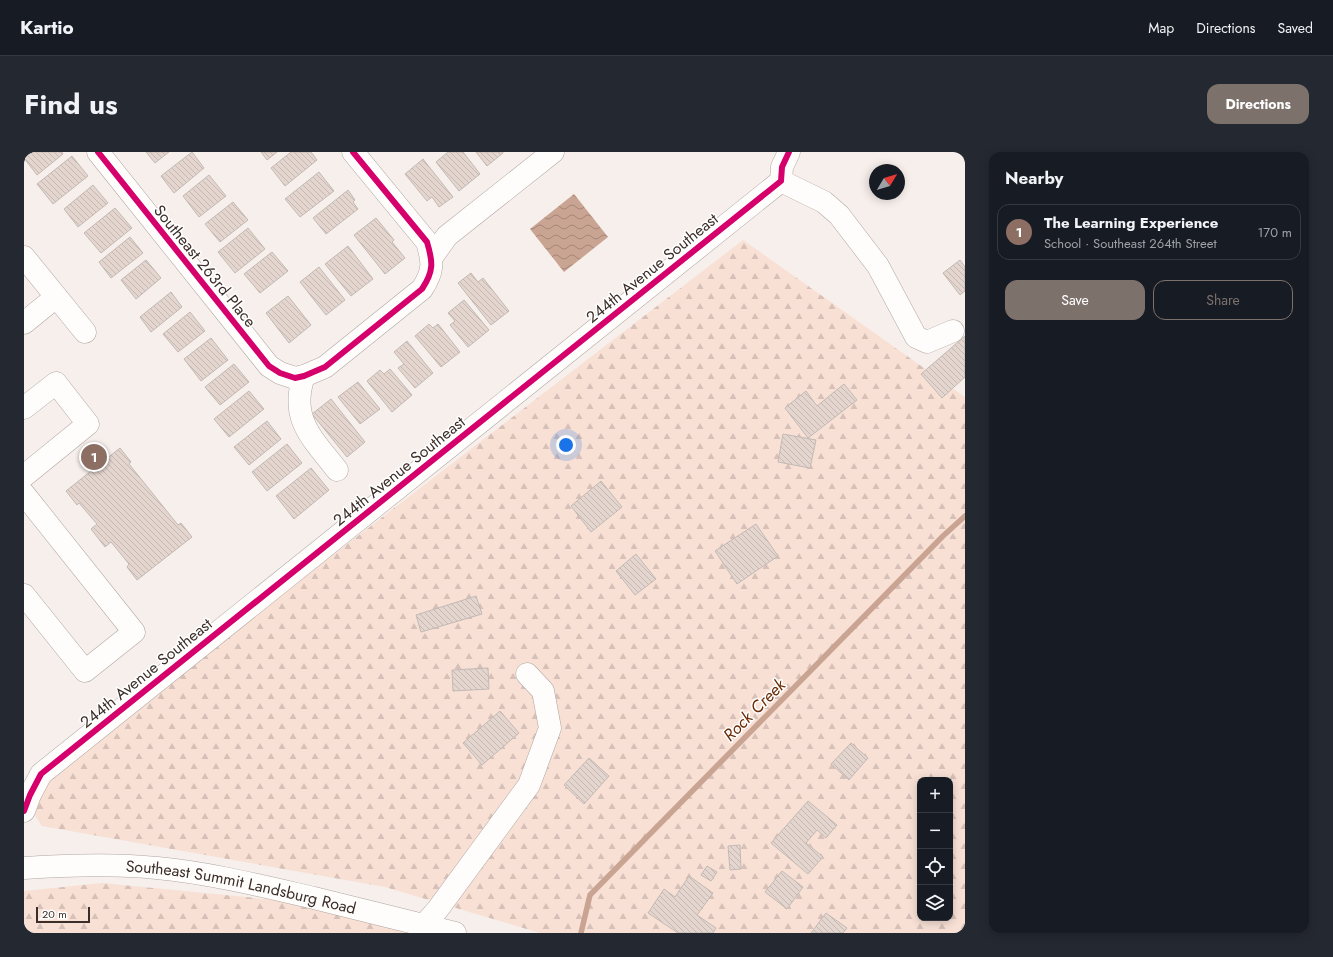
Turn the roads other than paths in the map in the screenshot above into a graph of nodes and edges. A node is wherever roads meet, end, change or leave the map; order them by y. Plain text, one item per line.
1 (98, 152) edge
2 (353, 152) edge
3 (553, 152) edge
4 (789, 152) edge
5 (781, 181) junction
6 (24, 257) edge
7 (432, 257) junction
8 (56, 297) junction
9 (24, 323) edge
10 (953, 331) dead end
11 (85, 332) dead end
12 (304, 376) junction
13 (24, 408) edge
14 (338, 470) dead end
15 (24, 476) edge
16 (24, 494) edge
17 (24, 595) edge
18 (527, 674) dead end
19 (24, 812) edge
20 (24, 858) edge
21 (24, 868) edge
22 (424, 925) junction
23 (455, 933) edge

1 - 12 street, Southeast 263rd Place
2 - 7 street
3 - 7 street
4 - 5 street
5 - 10 street
5 - 19 street, 244th Avenue Southeast
6 - 8 street
7 - 12 street
8 - 9 street
8 - 11 street
12 - 14 street
13 - 15 street
16 - 17 street
18 - 22 street
20 - 21 street
21 - 22 street, Southeast Summit Landsburg Road
22 - 23 street, Southeast Summit Landsburg Road

